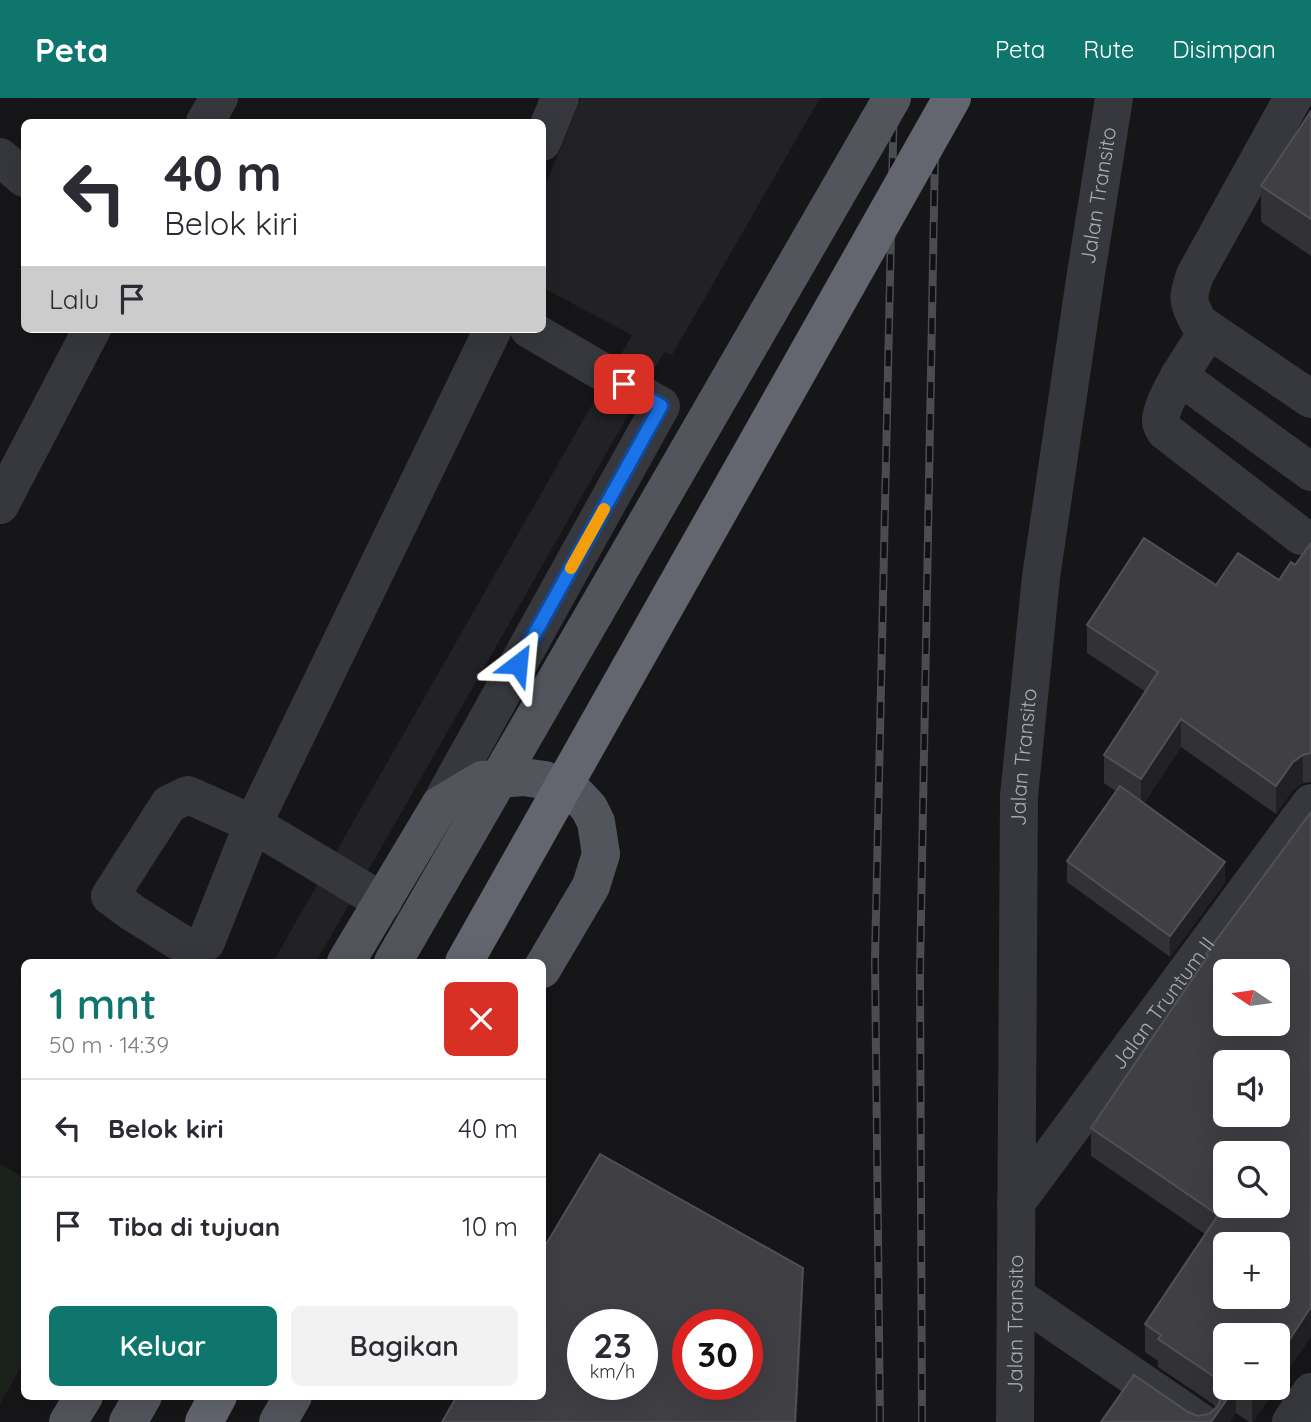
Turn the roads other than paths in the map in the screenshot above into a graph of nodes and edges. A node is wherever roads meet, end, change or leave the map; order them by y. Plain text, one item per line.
1 (219, 98) edge
2 (560, 98) edge
3 (892, 98) edge
4 (952, 98) edge
5 (1114, 98) edge
6 (1293, 98) edge
7 (207, 119) edge
8 (546, 132) edge
9 (0, 157) edge
10 (21, 175) edge
11 (1209, 330) junction
12 (90, 333) edge
13 (492, 333) edge
14 (536, 333) edge
15 (1179, 376) junction
16 (1311, 399) edge
17 (1311, 472) edge
18 (0, 505) edge
19 (1301, 536) dead end
20 (1311, 803) edge
21 (440, 806) junction
22 (383, 902) junction
23 (348, 959) edge
24 (395, 959) edge
25 (466, 959) edge
26 (546, 962) edge
27 (1016, 1203) junction
28 (1016, 1296) junction
29 (1311, 1392) edge
30 (82, 1400) edge
31 (141, 1400) edge
32 (216, 1400) edge
33 (291, 1400) edge
34 (68, 1422) edge
35 (128, 1422) edge
36 (204, 1422) edge
37 (278, 1422) edge
38 (1015, 1422) edge
39 (1200, 1422) edge
40 (1291, 1422) edge

1 - 7 street
2 - 8 street
3 - 24 main road, bridge
4 - 25 highway, bridge
5 - 27 street, Jalan Transito
6 - 11 street
9 - 10 street
11 - 15 street
11 - 16 street
12 - 18 street
13 - 22 street
14 - 21 street
15 - 17 street
15 - 19 street
20 - 27 street, Jalan Truntum II
21 - 22 main road
21 - 26 main road
22 - 23 main road
27 - 28 street, Jalan Transito
28 - 38 street, Jalan Transito
28 - 39 street
29 - 40 street
30 - 34 main road
31 - 35 main road
32 - 36 highway
33 - 37 main road

